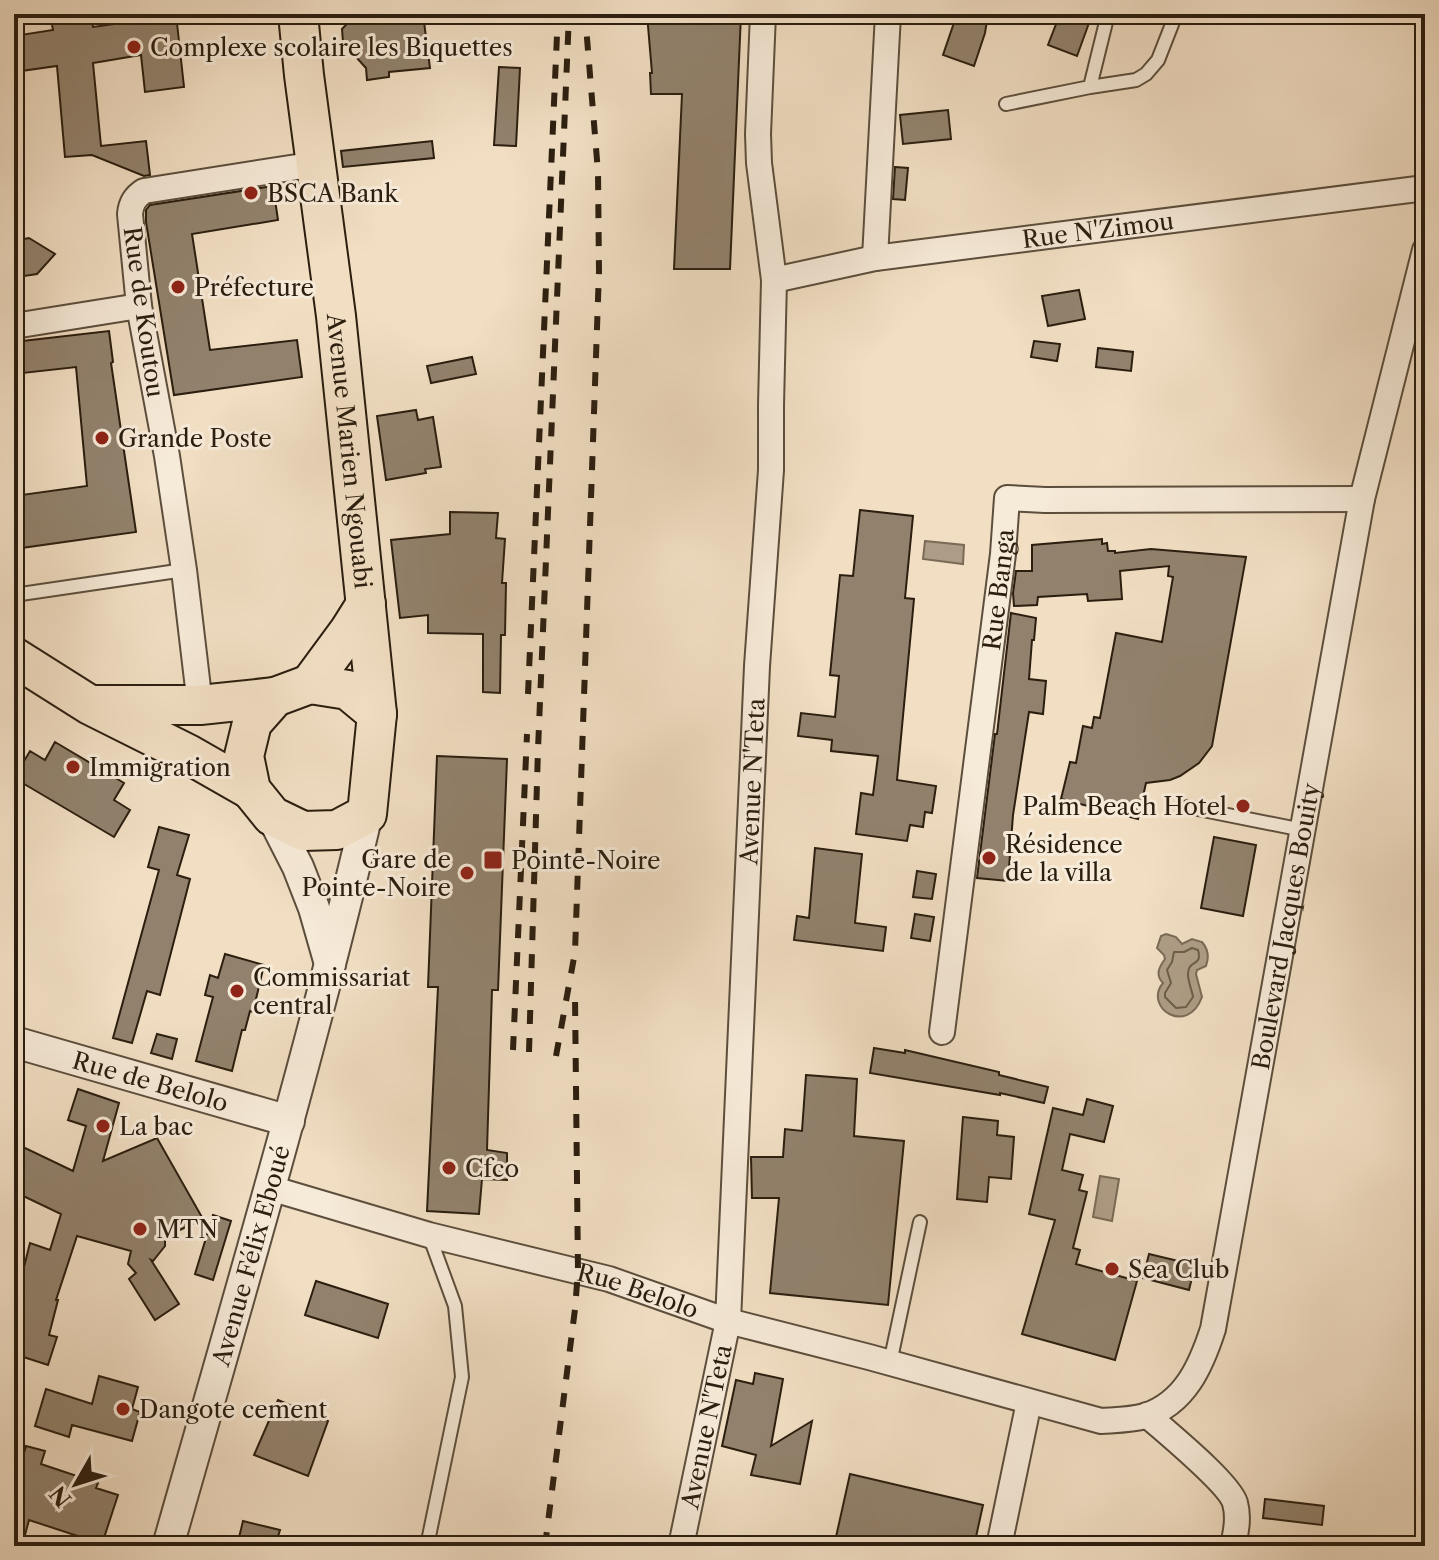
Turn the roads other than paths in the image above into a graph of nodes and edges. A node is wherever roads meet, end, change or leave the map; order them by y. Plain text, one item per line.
1 (298, 14) edge
2 (763, 14) edge
3 (888, 14) edge
4 (1108, 14) edge
5 (1176, 14) edge
6 (1090, 87) junction
7 (1006, 104) dead end
8 (316, 164) junction
9 (1425, 188) edge
10 (1425, 250) edge
11 (875, 258) junction
12 (774, 280) junction
13 (139, 306) junction
14 (14, 326) edge
15 (1362, 499) junction
16 (184, 570) junction
17 (14, 595) edge
18 (366, 604) junction
19 (16, 663) edge
20 (293, 691) junction
21 (90, 705) junction
22 (200, 705) junction
23 (377, 714) junction
24 (262, 803) junction
25 (1188, 807) dead end
26 (367, 814) junction
27 (1303, 830) junction
28 (331, 966) junction
29 (942, 1032) dead end
30 (14, 1042) edge
31 (289, 1121) junction
32 (270, 1188) junction
33 (920, 1222) dead end
34 (429, 1235) junction
35 (728, 1321) junction
36 (890, 1363) junction
37 (1029, 1402) junction
38 (1147, 1415) junction
39 (168, 1546) edge
40 (427, 1546) edge
41 (681, 1546) edge
42 (999, 1546) edge
43 (1233, 1546) edge

1 - 8 main road, Avenue Marien Ngouabi
2 - 12 street, Avenue N'Teta
3 - 11 street
4 - 6 lane
5 - 6 lane
6 - 7 lane
8 - 13 street, Rue de Koutou
8 - 18 main road, Avenue Marien Ngouabi
9 - 11 street, Rue N'Zimou
10 - 15 street, Boulevard Jacques Bouity
11 - 12 street, Rue N'Zimou
12 - 35 street, Avenue N'Teta
13 - 14 street
13 - 16 street, Rue de Koutou
15 - 27 street, Boulevard Jacques Bouity
15 - 29 street, Rue Banga
16 - 17 lane
16 - 22 street, Rue de Koutou
18 - 20 main road, Avenue Marien Ngouabi
18 - 23 main road, Avenue Marien Ngouabi
19 - 21 main road
20 - 22 main road
20 - 23 main road
20 - 24 main road
21 - 22 main road
21 - 24 main road
23 - 26 main road
24 - 26 main road
24 - 28 street
25 - 27 lane
26 - 28 street, Avenue Félix Eboué
27 - 38 street, Boulevard Jacques Bouity
28 - 31 street, Avenue Félix Eboué
30 - 31 street, Rue de Belolo
31 - 32 street, Avenue Félix Eboué
32 - 34 street, Rue Belolo
32 - 39 street, Avenue Félix Eboué
33 - 36 lane
34 - 35 street, Rue Belolo
34 - 40 lane
35 - 36 street, Rue Belolo
35 - 41 street, Avenue N'Teta
36 - 37 street, Rue Belolo
37 - 38 street, Rue Belolo
37 - 42 street
38 - 43 street

